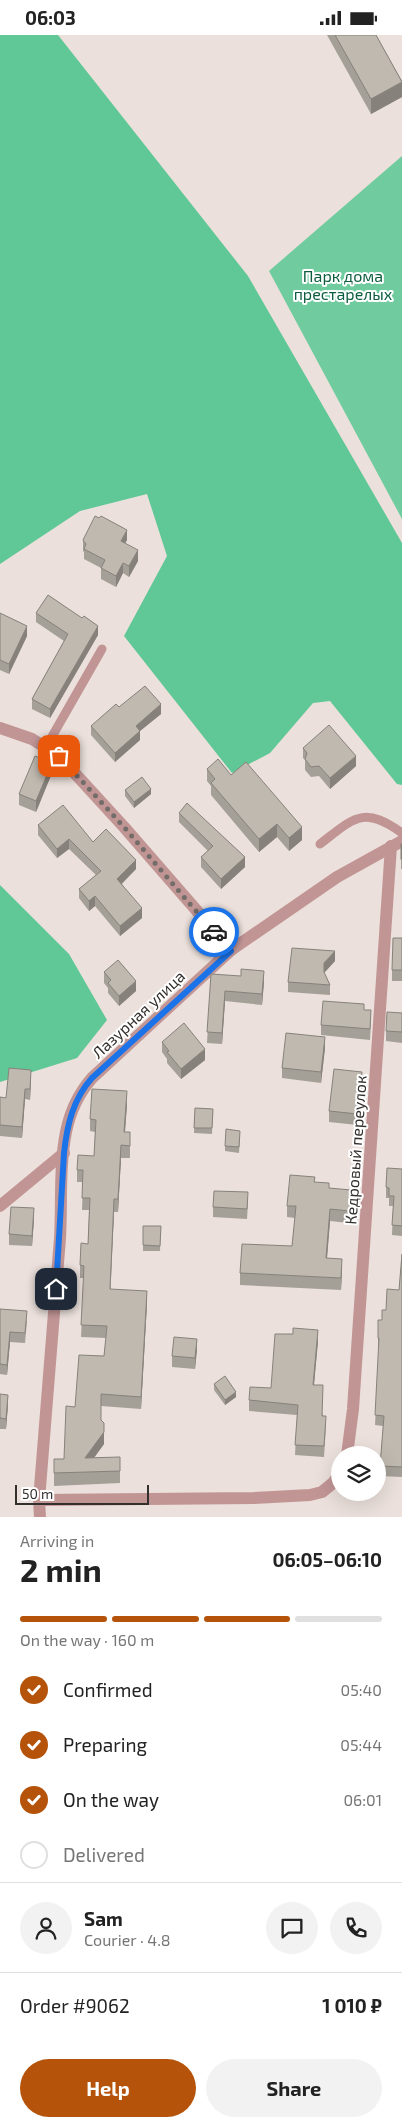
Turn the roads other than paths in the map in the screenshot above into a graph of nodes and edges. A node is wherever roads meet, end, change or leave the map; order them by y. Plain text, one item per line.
1 (102, 649) dead end
2 (0, 728) edge
3 (46, 747) junction
4 (402, 833) edge
5 (320, 844) dead end
6 (397, 844) edge
7 (231, 951) junction
8 (64, 1153) junction
9 (0, 1206) edge
10 (348, 1446) edge
11 (331, 1485) edge
12 (39, 1500) junction
13 (40, 1517) edge

1 - 3 lane
2 - 3 street
3 - 7 street
4 - 5 lane
6 - 7 street, Лазурная улица
6 - 10 street, Кедровый переулок
7 - 8 street, Лазурная улица
8 - 9 street
8 - 12 street, Лазурная улица
11 - 12 street
12 - 13 street, Лазурная улица

